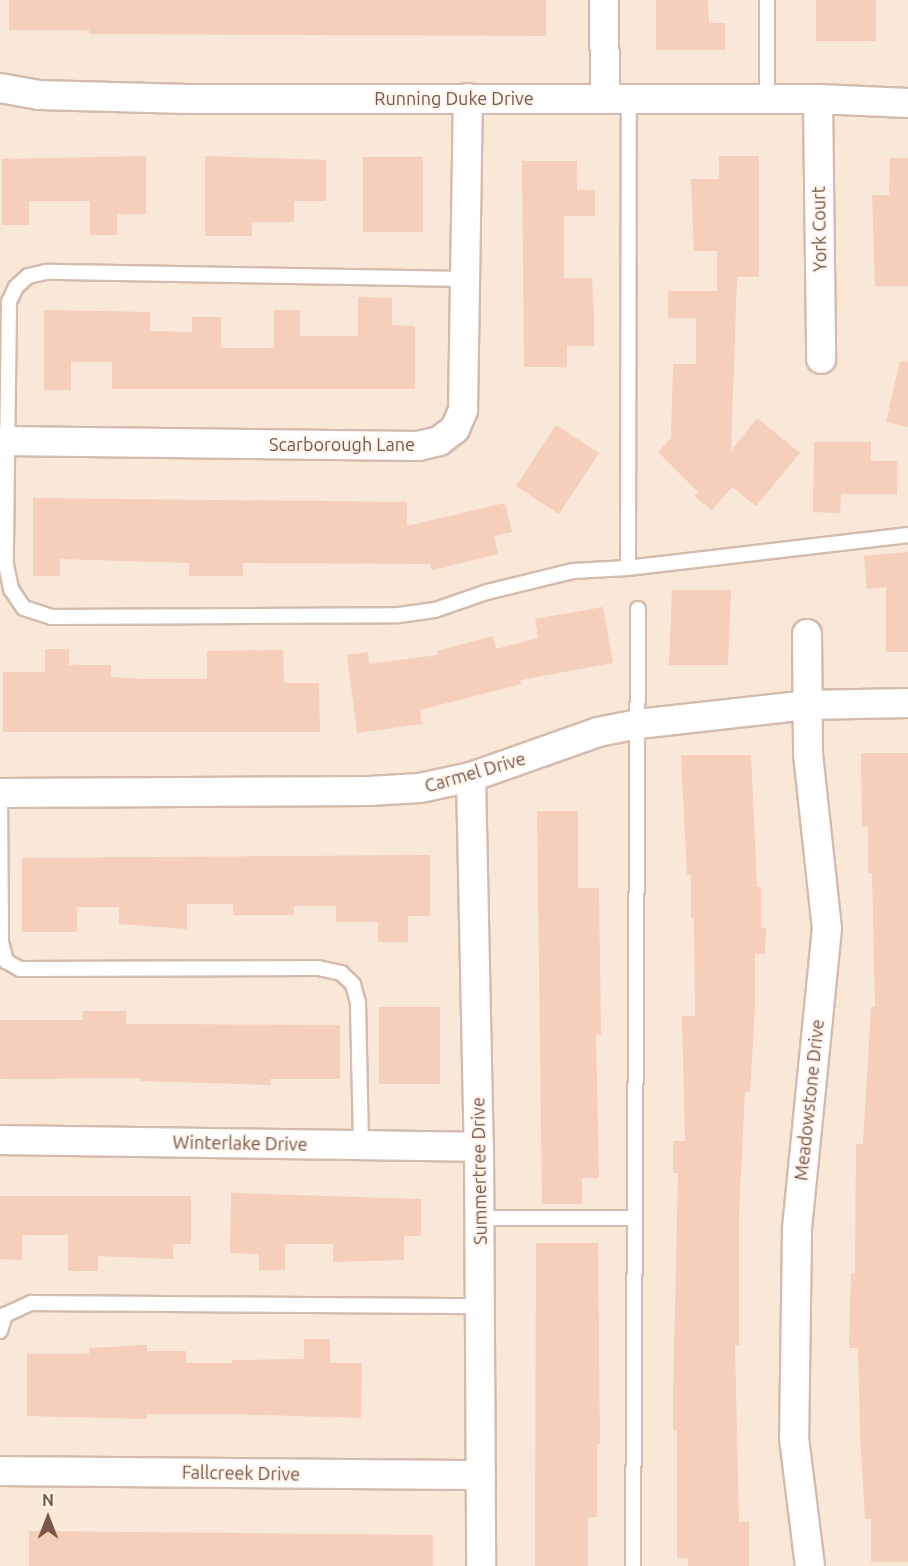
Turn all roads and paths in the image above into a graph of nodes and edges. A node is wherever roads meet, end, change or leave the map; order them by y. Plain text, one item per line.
1 (604, 0) edge
2 (767, 0) edge
3 (0, 88) edge
4 (468, 98) junction
5 (617, 98) junction
6 (767, 99) junction
7 (818, 99) junction
8 (908, 103) edge
9 (466, 279) junction
10 (821, 359) dead end
11 (4, 442) edge
12 (908, 535) edge
13 (628, 568) junction
14 (638, 609) dead end
15 (807, 634) dead end
16 (908, 703) edge
17 (807, 705) junction
18 (638, 724) junction
19 (471, 777) junction
20 (0, 793) edge
21 (0, 1140) edge
22 (361, 1145) junction
23 (479, 1147) junction
24 (480, 1218) junction
25 (635, 1218) junction
26 (480, 1306) junction
27 (0, 1331) edge
28 (0, 1471) edge
29 (481, 1475) junction
30 (481, 1566) edge
31 (633, 1566) edge
32 (810, 1566) edge

1 - 5 street
2 - 6 lane
3 - 4 street, Running Duke Drive
4 - 5 street, Running Duke Drive
4 - 9 street, Scarborough Lane
5 - 6 street, Running Duke Drive
5 - 13 lane
6 - 7 street, Running Duke Drive
7 - 8 street, Running Duke Drive
7 - 10 street, York Court
9 - 11 street, Scarborough Lane
9 - 11 lane
11 - 13 lane
12 - 13 lane
14 - 18 lane
15 - 17 street, Meadowstone Drive
16 - 17 street, Carmel Drive
17 - 18 street, Carmel Drive
17 - 32 street, Meadowstone Drive
18 - 19 street, Carmel Drive
18 - 25 lane
19 - 20 street, Carmel Drive
19 - 23 street, Summertree Drive
20 - 22 lane
21 - 22 street, Winterlake Drive
22 - 23 street, Winterlake Drive
23 - 24 street, Summertree Drive
24 - 25 lane
24 - 26 street, Summertree Drive
25 - 31 lane
26 - 27 lane
26 - 29 street, Summertree Drive
28 - 29 street, Fallcreek Drive
29 - 30 street, Summertree Drive

